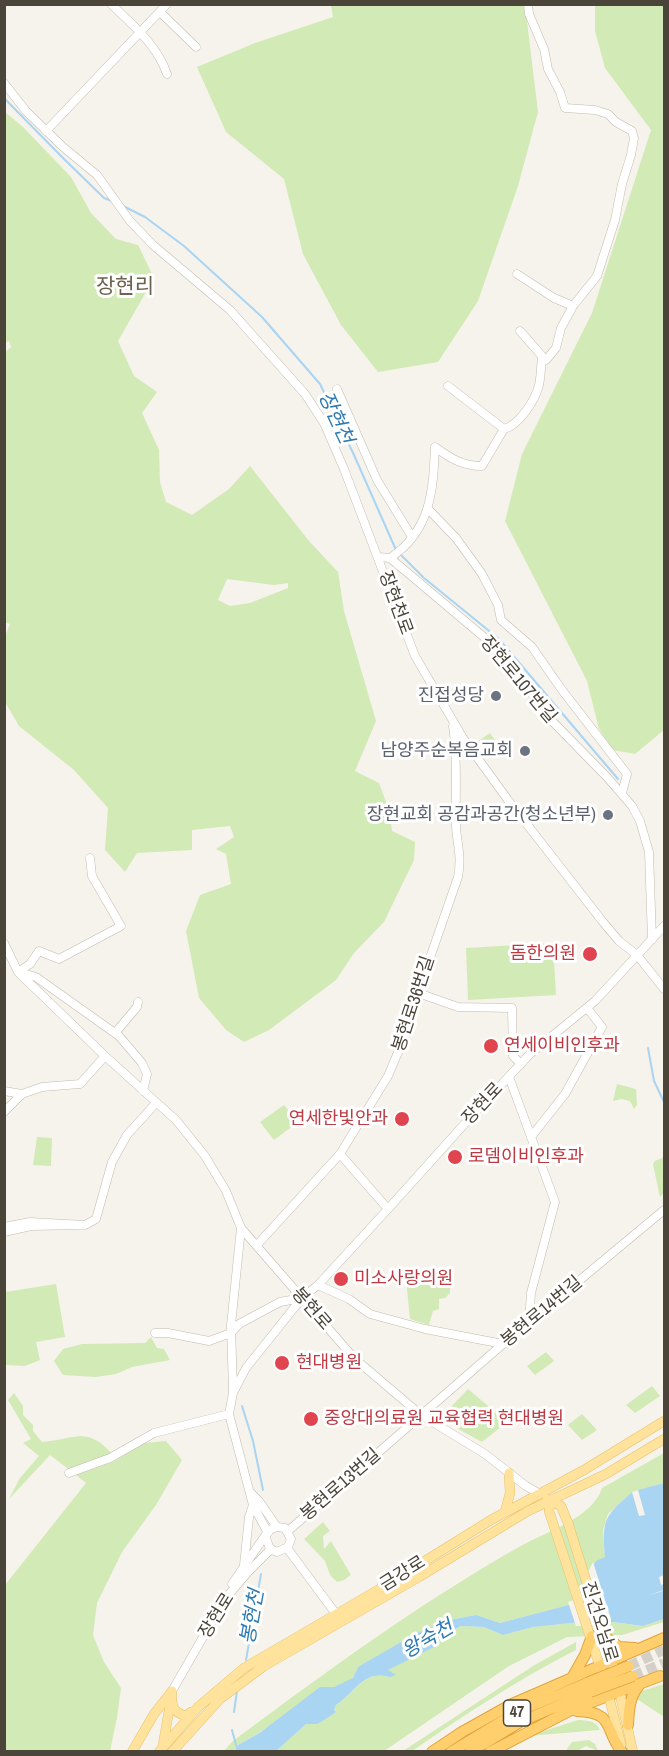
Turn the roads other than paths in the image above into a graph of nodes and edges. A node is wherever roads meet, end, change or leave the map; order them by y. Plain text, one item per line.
1 (111, 4) edge
2 (167, 4) edge
3 (528, 4) edge
4 (160, 12) junction
5 (140, 32) junction
6 (196, 47) dead end
7 (167, 74) dead end
8 (5, 85) edge
9 (46, 131) junction
10 (517, 274) dead end
11 (573, 306) junction
12 (520, 331) dead end
13 (542, 356) junction
14 (448, 386) dead end
15 (337, 389) dead end
16 (504, 429) junction
17 (428, 509) junction
18 (412, 537) junction
19 (378, 557) junction
20 (392, 557) junction
21 (459, 740) junction
22 (622, 793) junction
23 (90, 858) dead end
24 (664, 926) edge
25 (652, 940) junction
26 (4, 943) edge
27 (637, 955) junction
28 (18, 972) junction
29 (664, 989) edge
30 (418, 993) junction
31 (138, 1002) dead end
32 (587, 1008) junction
33 (115, 1033) junction
34 (105, 1056) junction
35 (521, 1064) junction
36 (509, 1077) junction
37 (4, 1091) edge
38 (143, 1091) junction
39 (22, 1094) junction
40 (156, 1103) junction
41 (4, 1112) edge
42 (531, 1137) junction
43 (340, 1154) junction
44 (388, 1209) junction
45 (664, 1210) edge
46 (85, 1225) junction
47 (4, 1227) edge
48 (241, 1228) junction
49 (4, 1232) edge
50 (257, 1245) junction
51 (318, 1285) junction
52 (302, 1298) junction
53 (529, 1322) junction
54 (155, 1333) dead end
55 (231, 1333) junction
56 (503, 1344) junction
57 (233, 1393) junction
58 (229, 1414) junction
59 (421, 1415) junction
60 (664, 1421) edge
61 (664, 1439) edge
62 (69, 1473) dead end
63 (509, 1473) junction
64 (251, 1493) junction
65 (540, 1494) junction
66 (550, 1501) junction
67 (253, 1505) junction
68 (506, 1512) junction
69 (277, 1527) junction
70 (288, 1531) junction
71 (267, 1535) junction
72 (287, 1548) junction
73 (271, 1549) junction
74 (244, 1567) junction
75 (225, 1599) junction
76 (336, 1614) junction
77 (597, 1636) junction
78 (664, 1638) edge
79 (645, 1647) junction
80 (612, 1662) junction
81 (601, 1666) junction
82 (634, 1675) junction
83 (660, 1676) dead end
84 (572, 1678) junction
85 (589, 1688) junction
86 (172, 1691) junction
87 (614, 1694) junction
88 (198, 1707) junction
89 (571, 1710) junction
90 (628, 1725) junction
91 (161, 1750) edge
92 (132, 1752) edge
93 (172, 1752) edge
94 (432, 1752) edge
95 (451, 1752) edge
96 (470, 1752) edge
97 (490, 1752) edge
98 (622, 1752) edge
99 (633, 1752) edge

1 - 5 street
2 - 4 street
3 - 11 street
4 - 5 street
4 - 6 street
5 - 7 street
5 - 9 street
8 - 9 street, 장현천로
9 - 19 street, 장현천로
10 - 11 street
11 - 13 street
12 - 13 street
13 - 16 street
14 - 16 street
15 - 18 street
16 - 17 street
17 - 18 street
17 - 22 street, 장현로107번길
18 - 20 street
19 - 20 street
19 - 21 street, 장현천로
20 - 22 street, 장현로107번길
21 - 27 street, 장현천로
21 - 30 street, 봉현로36번길
22 - 25 street, 장현로107번길
23 - 28 street
24 - 25 street, 장현로
25 - 27 street, 장현로
26 - 28 street, 봉현로
27 - 29 street, 장현천로
27 - 32 street, 장현로
28 - 33 street
28 - 34 street, 봉현로
30 - 35 street
30 - 43 street, 봉현로36번길
31 - 33 street
32 - 35 street, 장현로
32 - 42 street
33 - 38 street
34 - 38 street, 봉현로
34 - 39 street
35 - 36 street, 장현로
36 - 42 street
36 - 44 street, 장현로
37 - 39 street
38 - 40 street, 봉현로
39 - 41 street
40 - 46 street
40 - 48 street, 봉현로
42 - 53 street
43 - 44 street
43 - 50 street, 봉현로36번길
44 - 51 street, 장현로
45 - 53 street, 봉현로14번길
46 - 47 street
46 - 49 street
48 - 50 street, 봉현로
48 - 55 street
50 - 52 street, 봉현로
51 - 52 street, 장현로
51 - 56 street
52 - 55 street
52 - 57 street, 장현로
52 - 59 street, 봉현로
53 - 56 street, 봉현로14번길
54 - 55 street
55 - 57 street
56 - 59 street, 봉현로14번길
57 - 58 street, 장현로
58 - 62 street
58 - 64 street, 장현로
59 - 63 street, 봉현로
59 - 70 street, 봉현로13번길
60 - 65 main road, 금강로
61 - 66 main road, 금강로
63 - 65 street, 봉현로
63 - 68 main road
64 - 67 street, 장현로
64 - 69 street
65 - 66 main road, 진건오남로
65 - 68 main road, 금강로
66 - 77 main road, 진건오남로
66 - 77 main road, 진건오남로
66 - 93 main road, 금강로
67 - 71 street
67 - 74 street
68 - 76 main road, 금강로
69 - 70 street
69 - 71 street
70 - 72 street
71 - 73 street
71 - 74 street
72 - 73 street
72 - 76 street
73 - 75 street, 장현로
74 - 75 street
75 - 86 street, 장현로
76 - 88 main road, 금강로
77 - 79 highway
77 - 80 main road, 진건오남로
77 - 81 main road, 진건오남로
77 - 84 highway
78 - 79 highway
79 - 80 highway
80 - 81 highway
80 - 87 main road, 진건오남로
81 - 84 highway
81 - 87 main road, 진건오남로
82 - 83 highway
82 - 85 highway, 47, bridge
82 - 87 highway
82 - 90 highway
84 - 94 highway
85 - 95 highway, 47
85 - 96 highway, 47
86 - 88 main road
86 - 91 main road
86 - 92 main road
87 - 89 highway
87 - 90 main road, 진건오남로
87 - 98 main road, 진건오남로
88 - 91 main road, 금강로
89 - 97 highway
89 - 98 highway
90 - 99 main road, 진건오남로

